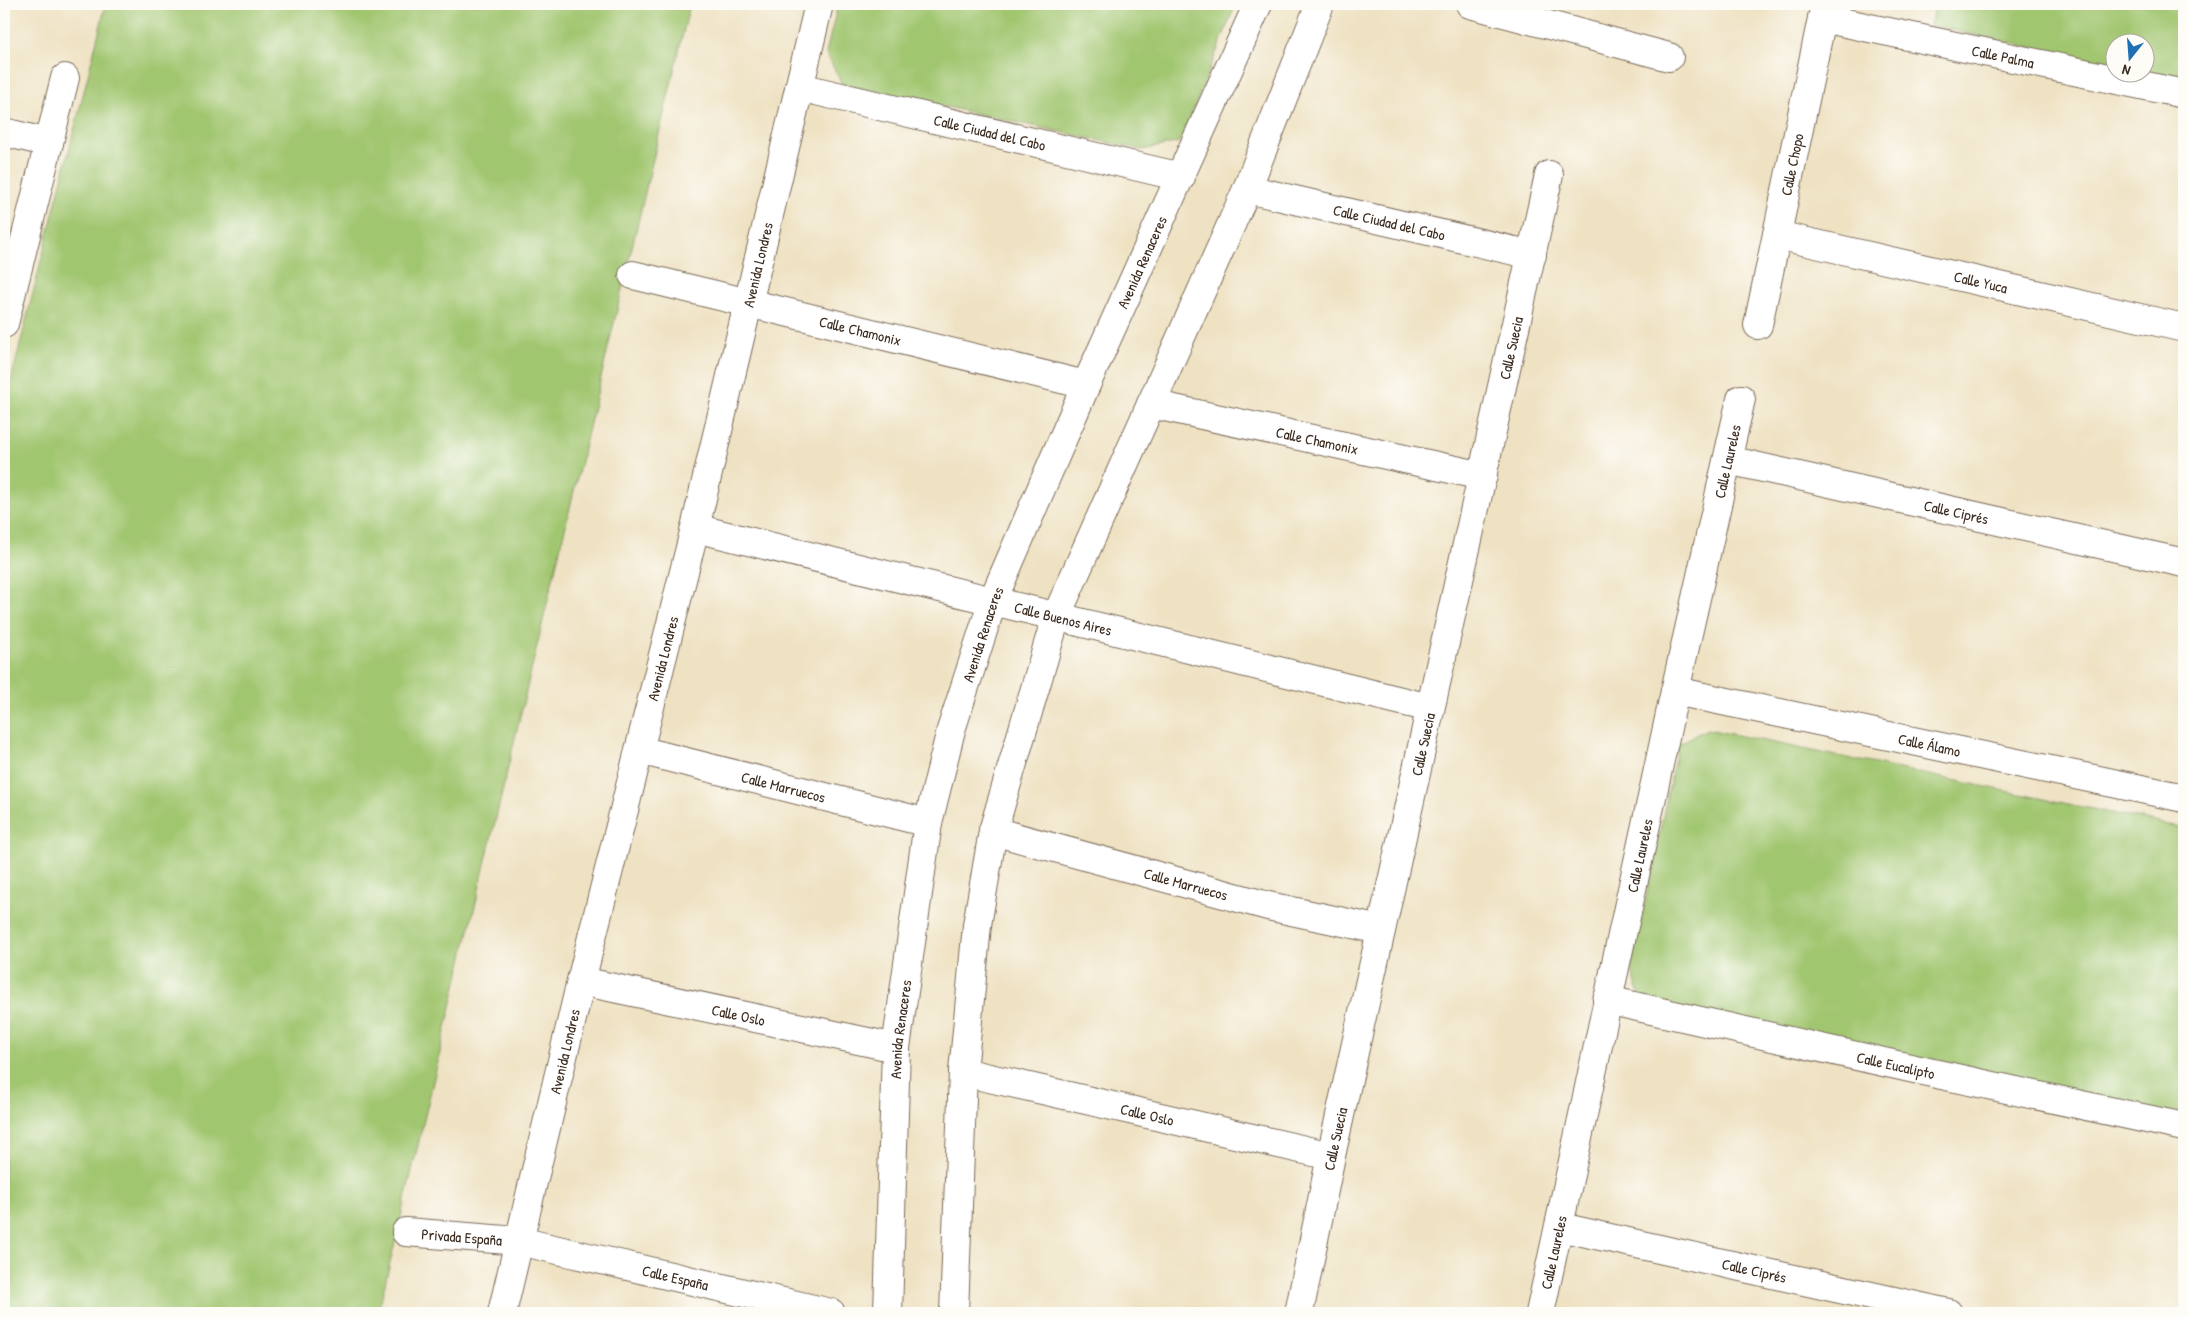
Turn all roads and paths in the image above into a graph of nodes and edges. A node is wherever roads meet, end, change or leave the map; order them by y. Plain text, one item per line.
1 (819, 4) edge
2 (1258, 4) edge
3 (1320, 4) edge
4 (1470, 4) edge
5 (1824, 11) edge
6 (1669, 57) dead end
7 (65, 78) dead end
8 (799, 87) junction
9 (2184, 94) edge
10 (4, 132) edge
11 (49, 143) junction
12 (1549, 175) dead end
13 (1181, 177) junction
14 (1247, 189) junction
15 (1777, 235) junction
16 (1532, 255) junction
17 (633, 275) dead end
18 (747, 303) junction
19 (4, 324) edge
20 (1758, 325) dead end
21 (2184, 328) edge
22 (1086, 386) junction
23 (1741, 399) dead end
24 (1150, 404) junction
25 (1728, 460) junction
26 (1483, 476) junction
27 (695, 528) junction
28 (2184, 563) edge
29 (993, 600) junction
30 (1056, 617) junction
31 (1675, 691) junction
32 (1430, 708) junction
33 (639, 750) junction
34 (2184, 798) edge
35 (928, 823) junction
36 (993, 831) junction
37 (1381, 930) junction
38 (581, 981) junction
39 (1607, 1000) junction
40 (896, 1048) junction
41 (964, 1072) junction
42 (2184, 1127) edge
43 (1332, 1156) junction
44 (1560, 1227) junction
45 (406, 1232) dead end
46 (518, 1241) junction
47 (502, 1313) edge
48 (831, 1313) edge
49 (888, 1313) edge
50 (954, 1313) edge
51 (1299, 1313) edge
52 (1540, 1313) edge
53 (1948, 1313) edge

1 - 8 street, Avenida Londres
2 - 13 street, Avenida Renaceres
3 - 14 street
4 - 6 street
5 - 9 street, Calle Palma
5 - 15 street, Calle Chopo
7 - 11 street
8 - 13 street, Calle Ciudad del Cabo
8 - 18 street, Avenida Londres
10 - 11 street
11 - 19 street
12 - 16 street, Calle Suecia
13 - 22 street, Avenida Renaceres
14 - 16 street, Calle Ciudad del Cabo
14 - 24 street
15 - 20 street, Calle Chopo
15 - 21 street, Calle Yuca
16 - 26 street, Calle Suecia
17 - 18 street, Calle Chamonix
18 - 22 street, Calle Chamonix
18 - 27 street, Avenida Londres
22 - 29 street, Avenida Renaceres
23 - 25 street, Calle Laureles
24 - 26 street, Calle Chamonix
24 - 30 street
25 - 28 street, Calle Ciprés
25 - 31 street, Calle Laureles
26 - 32 street, Calle Suecia
27 - 29 street, Calle Buenos Aires
27 - 33 street, Avenida Londres
29 - 30 street, Calle Buenos Aires
29 - 35 street, Avenida Renaceres
30 - 32 street, Calle Buenos Aires
30 - 36 street
31 - 34 street, Calle Álamo
31 - 39 street, Calle Laureles
32 - 37 street, Calle Suecia
33 - 35 street, Calle Marruecos
33 - 38 street, Avenida Londres
35 - 40 street, Avenida Renaceres
36 - 37 street, Calle Marruecos
36 - 41 street
37 - 43 street, Calle Suecia
38 - 40 street, Calle Oslo
38 - 46 street, Avenida Londres
39 - 42 street, Calle Eucalipto
39 - 44 street, Calle Laureles
40 - 49 street, Avenida Renaceres
41 - 43 street, Calle Oslo
41 - 50 street
43 - 51 street, Calle Suecia
44 - 52 street, Calle Laureles
44 - 53 street, Calle Ciprés
45 - 46 street, Privada España
46 - 47 street, Avenida Londres
46 - 48 street, Calle España

